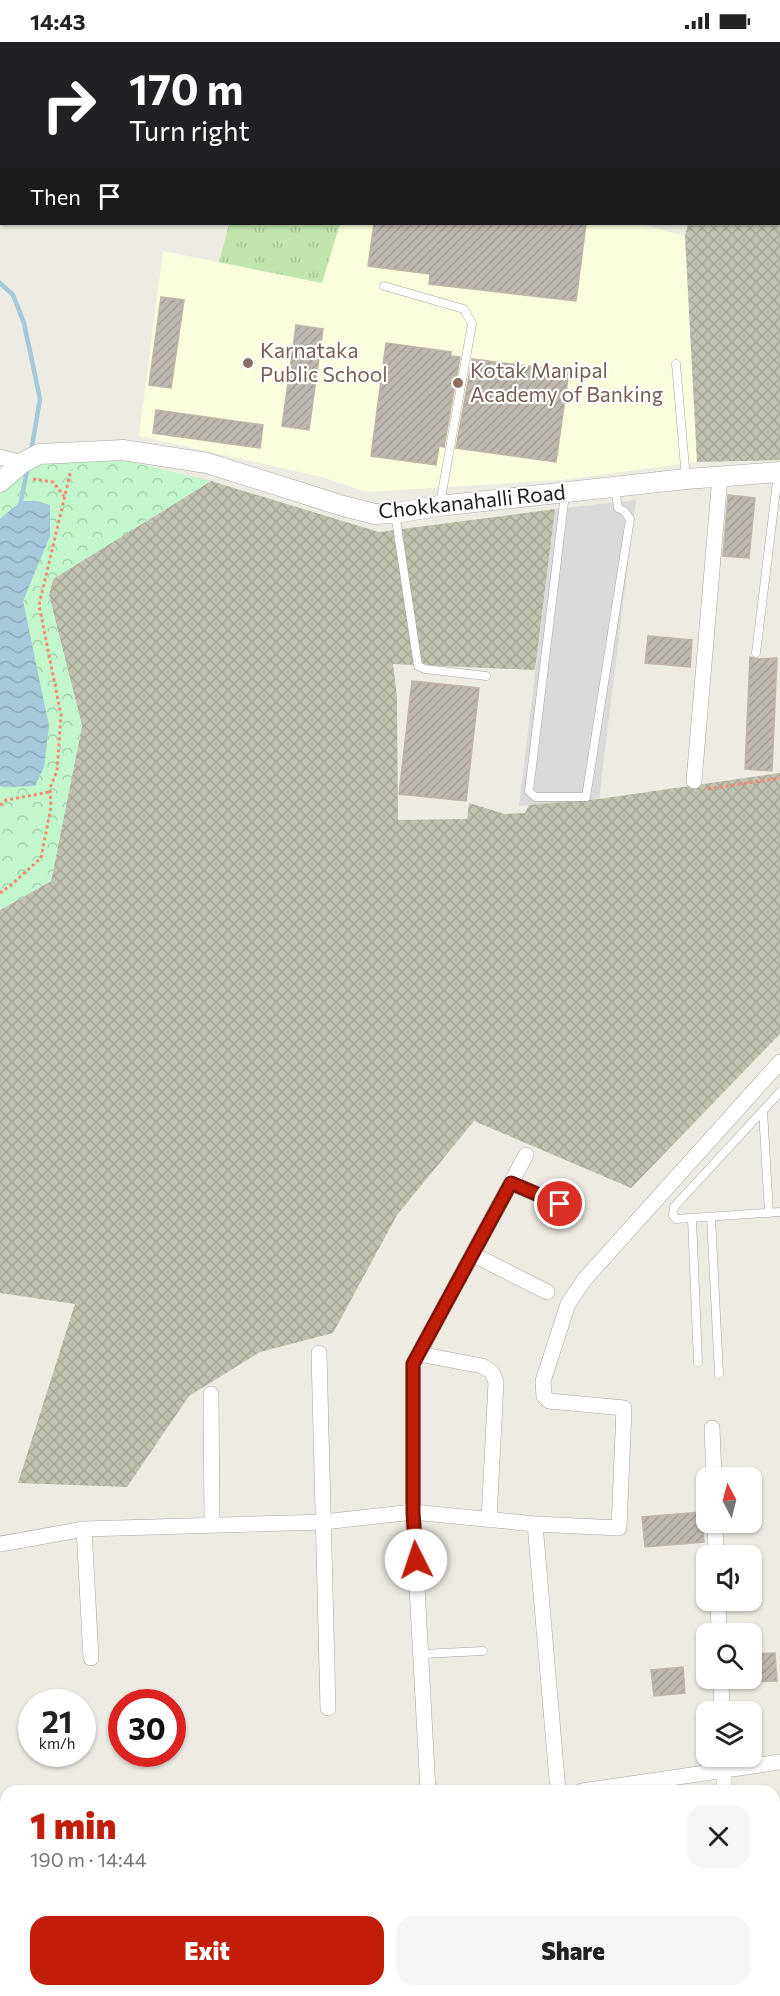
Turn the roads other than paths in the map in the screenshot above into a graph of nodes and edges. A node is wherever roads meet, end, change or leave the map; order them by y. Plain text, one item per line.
1 (384, 286) dead end
2 (676, 364) dead end
3 (0, 457) edge
4 (31, 466) junction
5 (779, 472) edge
6 (720, 476) junction
7 (686, 479) junction
8 (0, 482) edge
9 (615, 487) junction
10 (565, 492) junction
11 (439, 506) junction
12 (395, 513) junction
13 (756, 653) dead end
14 (486, 676) dead end
15 (697, 786) road end
16 (780, 1062) edge
17 (780, 1092) edge
18 (763, 1111) junction
19 (526, 1155) dead end
20 (511, 1183) junction
21 (560, 1204) dead end
22 (780, 1212) edge
23 (769, 1213) junction
24 (711, 1217) junction
25 (692, 1218) junction
26 (474, 1255) junction
27 (547, 1292) dead end
28 (319, 1353) dead end
29 (419, 1354) junction
30 (698, 1362) dead end
31 (718, 1374) dead end
32 (211, 1394) dead end
33 (712, 1428) dead end
34 (714, 1467) edge
35 (413, 1512) junction
36 (489, 1520) junction
37 (324, 1521) junction
38 (212, 1524) junction
39 (535, 1524) junction
40 (84, 1529) junction
41 (0, 1544) edge
42 (483, 1651) dead end
43 (422, 1654) junction
44 (91, 1658) dead end
45 (328, 1708) dead end
46 (762, 1762) edge
47 (780, 1762) edge
48 (709, 1767) edge
49 (724, 1767) edge
50 (428, 1785) edge
51 (557, 1785) edge
52 (655, 1785) edge
53 (724, 1785) edge

1 - 11 lane
2 - 7 lane
3 - 4 street
4 - 8 street
4 - 12 street, Chokkanahalli Road
5 - 6 street, Chokkanahalli Road
5 - 13 lane
6 - 7 street, Chokkanahalli Road
6 - 15 street
7 - 9 street, Chokkanahalli Road
9 - 10 street, Chokkanahalli Road
9 - 10 lane
10 - 11 street, Chokkanahalli Road
11 - 12 street, Chokkanahalli Road
12 - 14 lane
16 - 39 street
17 - 18 lane
18 - 23 lane
18 - 25 lane
19 - 20 street
20 - 21 street
20 - 26 street
22 - 23 lane
23 - 24 lane
24 - 25 lane
24 - 31 lane
25 - 30 lane
26 - 27 street
26 - 29 street
28 - 37 street
29 - 35 street
29 - 36 street
32 - 38 street
33 - 34 street
35 - 36 street
35 - 37 street
35 - 43 street
36 - 39 street
37 - 38 street
37 - 45 street
38 - 40 street
39 - 51 street
40 - 41 street
40 - 44 street
42 - 43 lane
43 - 50 street
46 - 47 street
48 - 52 street
49 - 53 street

